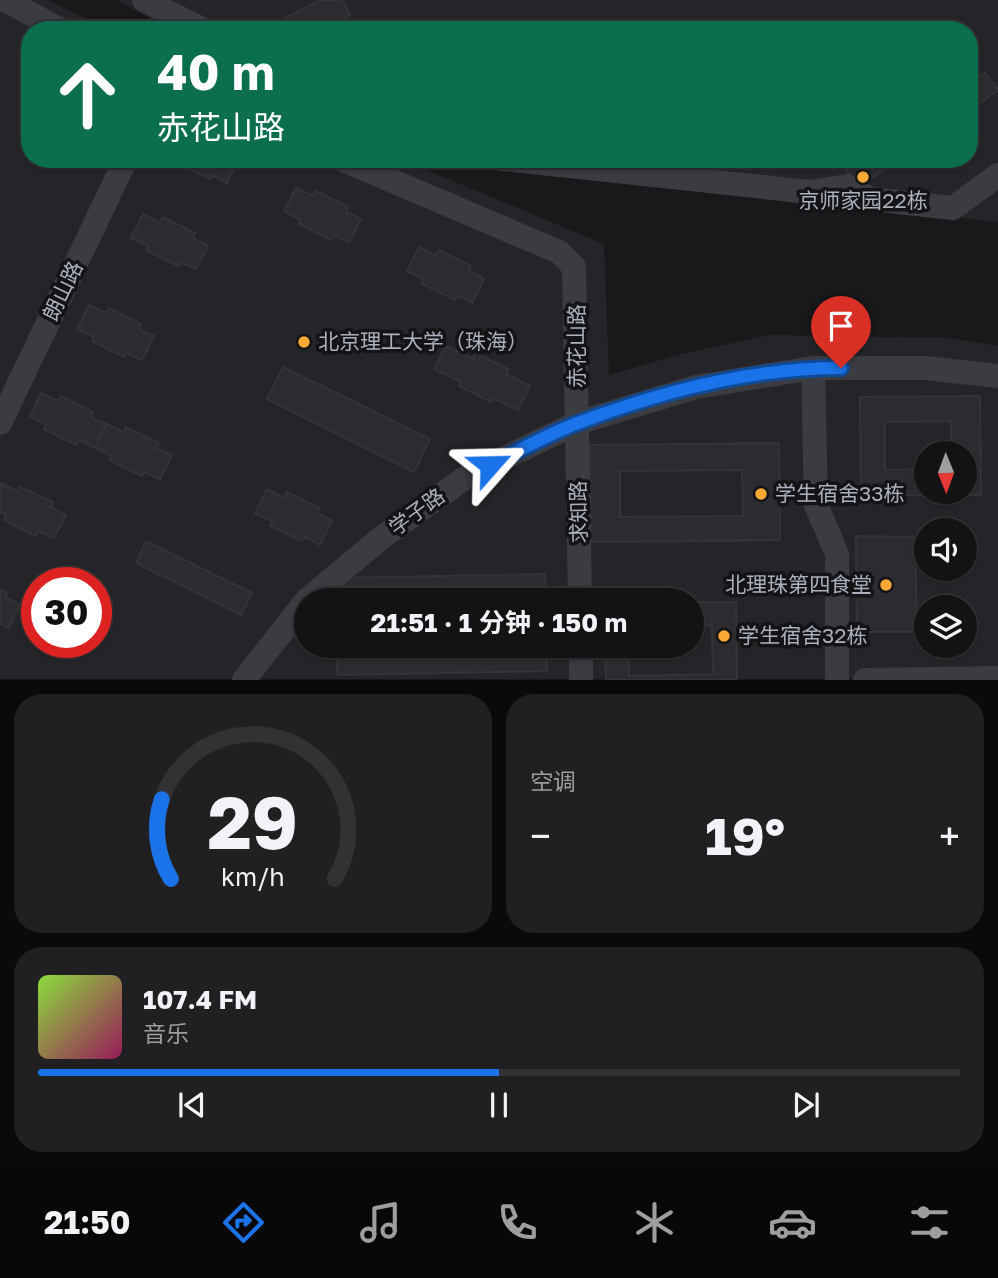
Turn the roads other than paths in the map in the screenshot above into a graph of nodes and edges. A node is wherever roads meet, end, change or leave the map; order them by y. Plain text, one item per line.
1 (5, 0) edge
2 (144, 0) edge
3 (44, 21) edge
4 (186, 21) edge
5 (122, 168) edge
6 (362, 168) edge
7 (587, 168) edge
8 (998, 175) edge
9 (813, 368) junction
10 (998, 376) edge
11 (0, 423) edge
12 (577, 423) junction
13 (322, 588) edge
14 (580, 588) edge
15 (294, 617) edge
16 (581, 658) edge
17 (998, 678) edge
18 (244, 680) edge
19 (581, 680) edge
20 (837, 680) edge
21 (865, 680) edge

1 - 3 street
2 - 4 street
5 - 11 street, 朗山路
6 - 12 street, 赤花山路
7 - 8 street
9 - 10 street, 赤花山路
9 - 12 street, 赤花山路
9 - 20 street
12 - 13 street, 学子路
12 - 14 street, 求知路
15 - 18 street, 学子路
16 - 19 street
17 - 21 street

